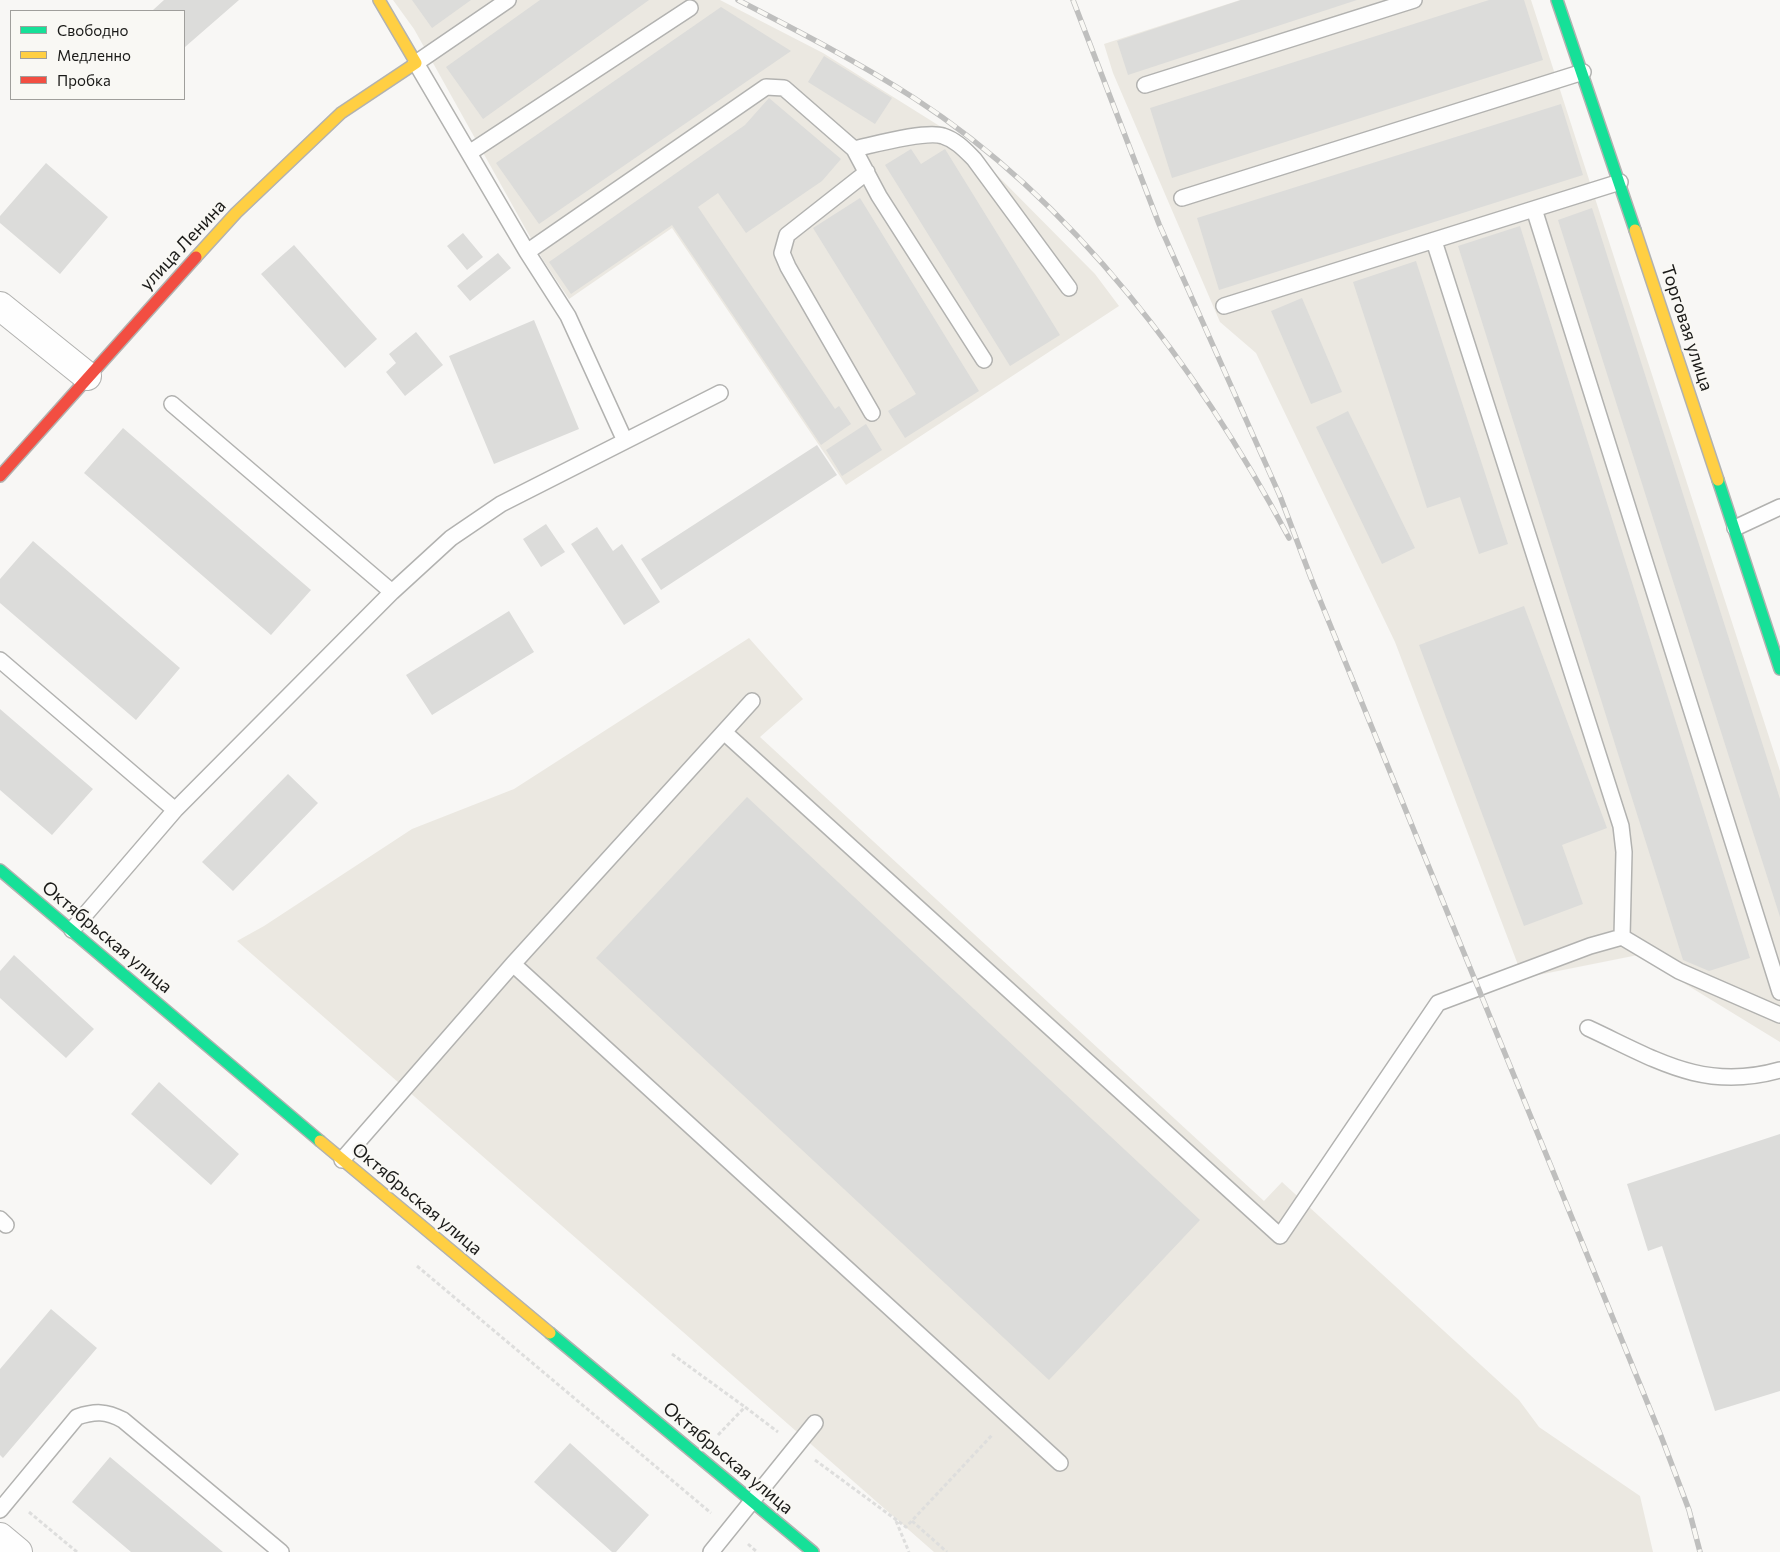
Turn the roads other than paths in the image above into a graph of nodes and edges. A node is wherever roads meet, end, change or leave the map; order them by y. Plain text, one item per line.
1 (379, 0) edge
2 (508, 0) edge
3 (1414, 0) edge
4 (1557, 0) edge
5 (690, 8) dead end
6 (416, 63) junction
7 (1584, 72) junction
8 (1145, 85) dead end
9 (854, 148) junction
10 (469, 153) junction
11 (867, 172) junction
12 (1620, 182) junction
13 (1182, 198) dead end
14 (1534, 210) junction
15 (1434, 240) junction
16 (527, 252) junction
17 (1069, 288) dead end
18 (0, 306) edge
19 (1224, 306) dead end
20 (984, 360) dead end
21 (87, 376) junction
22 (720, 393) dead end
23 (172, 404) dead end
24 (872, 413) dead end
25 (625, 442) junction
26 (0, 476) edge
27 (1780, 507) edge
28 (1735, 528) junction
29 (392, 592) junction
30 (0, 660) edge
31 (1780, 669) edge
32 (752, 701) dead end
33 (724, 732) junction
34 (175, 810) junction
35 (0, 870) edge
36 (72, 930) junction
37 (1622, 937) junction
38 (513, 964) junction
39 (1780, 992) edge
40 (1780, 1015) edge
41 (1588, 1028) dead end
42 (1780, 1070) edge
43 (342, 1160) junction
44 (814, 1423) dead end
45 (1060, 1463) dead end
46 (752, 1500) junction
47 (0, 1510) edge
48 (0, 1537) edge
49 (18, 1552) edge
50 (280, 1552) edge
51 (711, 1552) edge
52 (813, 1552) edge

1 - 6 street
2 - 6 lane
3 - 8 lane
4 - 7 street, Торговая улица
5 - 10 lane
6 - 10 lane
6 - 21 street, улица Ленина
7 - 12 street, Торговая улица
7 - 13 lane
9 - 11 lane
9 - 16 lane
9 - 17 lane
10 - 16 lane
11 - 20 lane
11 - 24 lane
12 - 14 lane
12 - 28 street, Торговая улица
14 - 15 lane
14 - 39 lane
15 - 19 lane
15 - 37 lane
16 - 25 lane
18 - 21 street
21 - 26 street, улица Ленина
22 - 25 lane
23 - 29 lane
25 - 29 lane
27 - 28 lane
28 - 31 street, Торговая улица
29 - 34 lane
30 - 34 lane
32 - 33 lane
33 - 37 lane
33 - 38 lane
34 - 36 lane
35 - 36 street, Октябрьская улица
36 - 43 street, Октябрьская улица
37 - 40 lane
38 - 43 lane
38 - 45 lane
41 - 42 lane
43 - 46 street, Октябрьская улица
44 - 46 lane
46 - 51 lane
46 - 52 street, Октябрьская улица
47 - 50 lane
48 - 49 street

